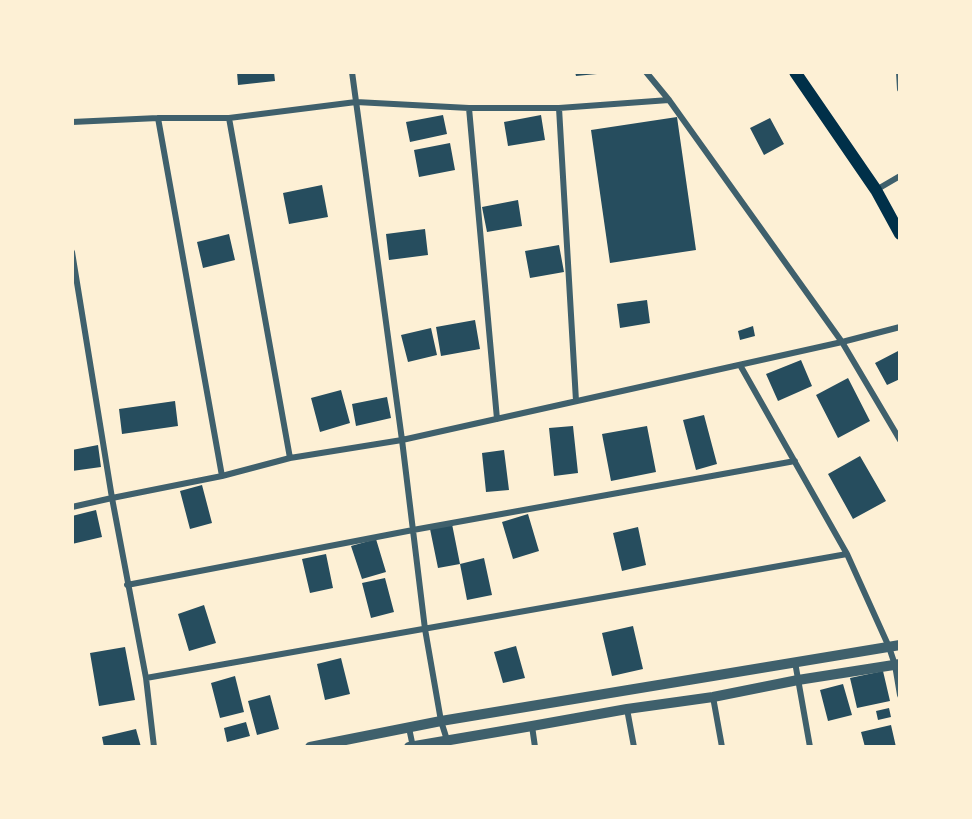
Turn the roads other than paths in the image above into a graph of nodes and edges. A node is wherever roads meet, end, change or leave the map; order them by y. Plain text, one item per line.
1 (352, 72) edge
2 (646, 72) edge
3 (795, 72) edge
4 (899, 72) edge
5 (900, 89) edge
6 (669, 100) junction
7 (356, 102) junction
8 (469, 108) junction
9 (559, 108) junction
10 (158, 118) junction
11 (229, 118) junction
12 (72, 122) edge
13 (900, 176) edge
14 (876, 190) junction
15 (900, 234) edge
16 (72, 252) edge
17 (900, 327) edge
18 (842, 342) junction
19 (740, 365) junction
20 (576, 401) junction
21 (497, 419) junction
22 (402, 440) junction
23 (900, 440) edge
24 (290, 458) junction
25 (795, 461) junction
26 (222, 476) junction
27 (112, 498) junction
28 (72, 507) edge
29 (413, 530) junction
30 (848, 554) junction
31 (128, 585) junction
32 (424, 629) junction
33 (894, 646) edge
34 (795, 662) junction
35 (898, 664) edge
36 (146, 678) junction
37 (798, 680) junction
38 (900, 695) edge
39 (713, 696) junction
40 (627, 709) junction
41 (441, 721) junction
42 (532, 726) junction
43 (409, 728) junction
44 (447, 740) junction
45 (154, 747) edge
46 (310, 747) edge
47 (412, 747) edge
48 (536, 747) edge
49 (634, 747) edge
50 (722, 747) edge
51 (810, 747) edge

1 - 7 street
2 - 6 street
3 - 14 main road
4 - 5 street
6 - 9 street
6 - 18 street
7 - 8 street
7 - 11 street
7 - 22 street
8 - 9 street
8 - 21 street
9 - 20 street
10 - 11 street
10 - 12 street
10 - 26 street
11 - 24 street
13 - 14 street
14 - 15 main road
16 - 27 street
17 - 18 street
18 - 19 street
18 - 23 street
19 - 20 street
19 - 25 street
20 - 21 street
21 - 22 street
22 - 24 street
22 - 29 street
24 - 26 street
25 - 29 street
25 - 30 street
26 - 27 street
27 - 28 street
27 - 31 street
29 - 31 street
29 - 32 street
30 - 32 street
30 - 33 street
31 - 36 street
32 - 36 street
32 - 41 street
33 - 34 street
33 - 35 street
34 - 37 street
34 - 41 street
35 - 37 street
35 - 38 street
36 - 45 street
37 - 39 street
37 - 51 street
39 - 40 street
39 - 50 street
40 - 42 street
40 - 49 street
41 - 43 street
41 - 44 street
42 - 44 street
42 - 48 street
43 - 46 street
43 - 47 street
44 - 47 street

